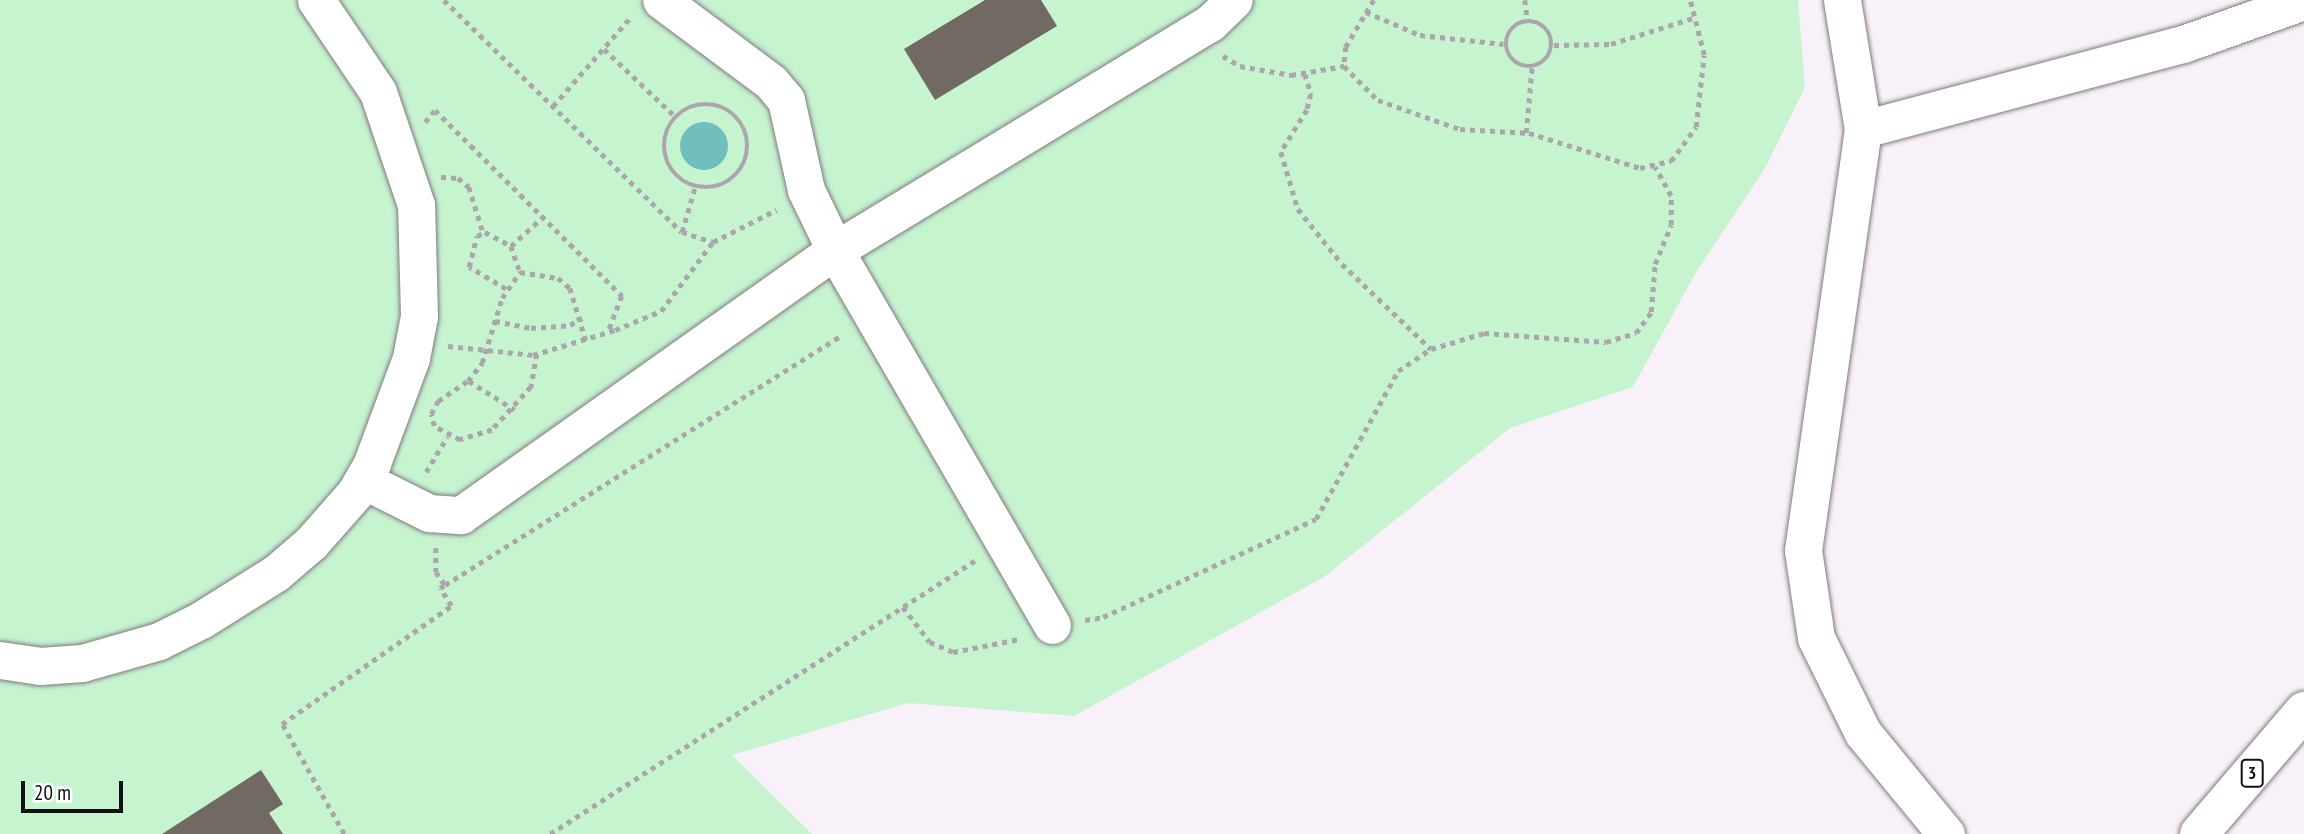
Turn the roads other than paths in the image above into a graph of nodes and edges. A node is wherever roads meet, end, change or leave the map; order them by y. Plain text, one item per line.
1 (316, 0) edge
2 (1234, 0) edge
3 (1842, 0) edge
4 (2304, 1) edge
5 (650, 5) edge
6 (1863, 128) junction
7 (835, 250) junction
8 (363, 480) junction
9 (1052, 625) road end
10 (0, 660) edge
11 (2304, 711) edge
12 (1946, 834) edge
13 (2199, 834) edge

1 - 8 street
2 - 7 street
3 - 6 street
4 - 6 street
5 - 7 street
6 - 12 street
7 - 8 street
7 - 9 street
8 - 10 street
11 - 13 main road, 3

